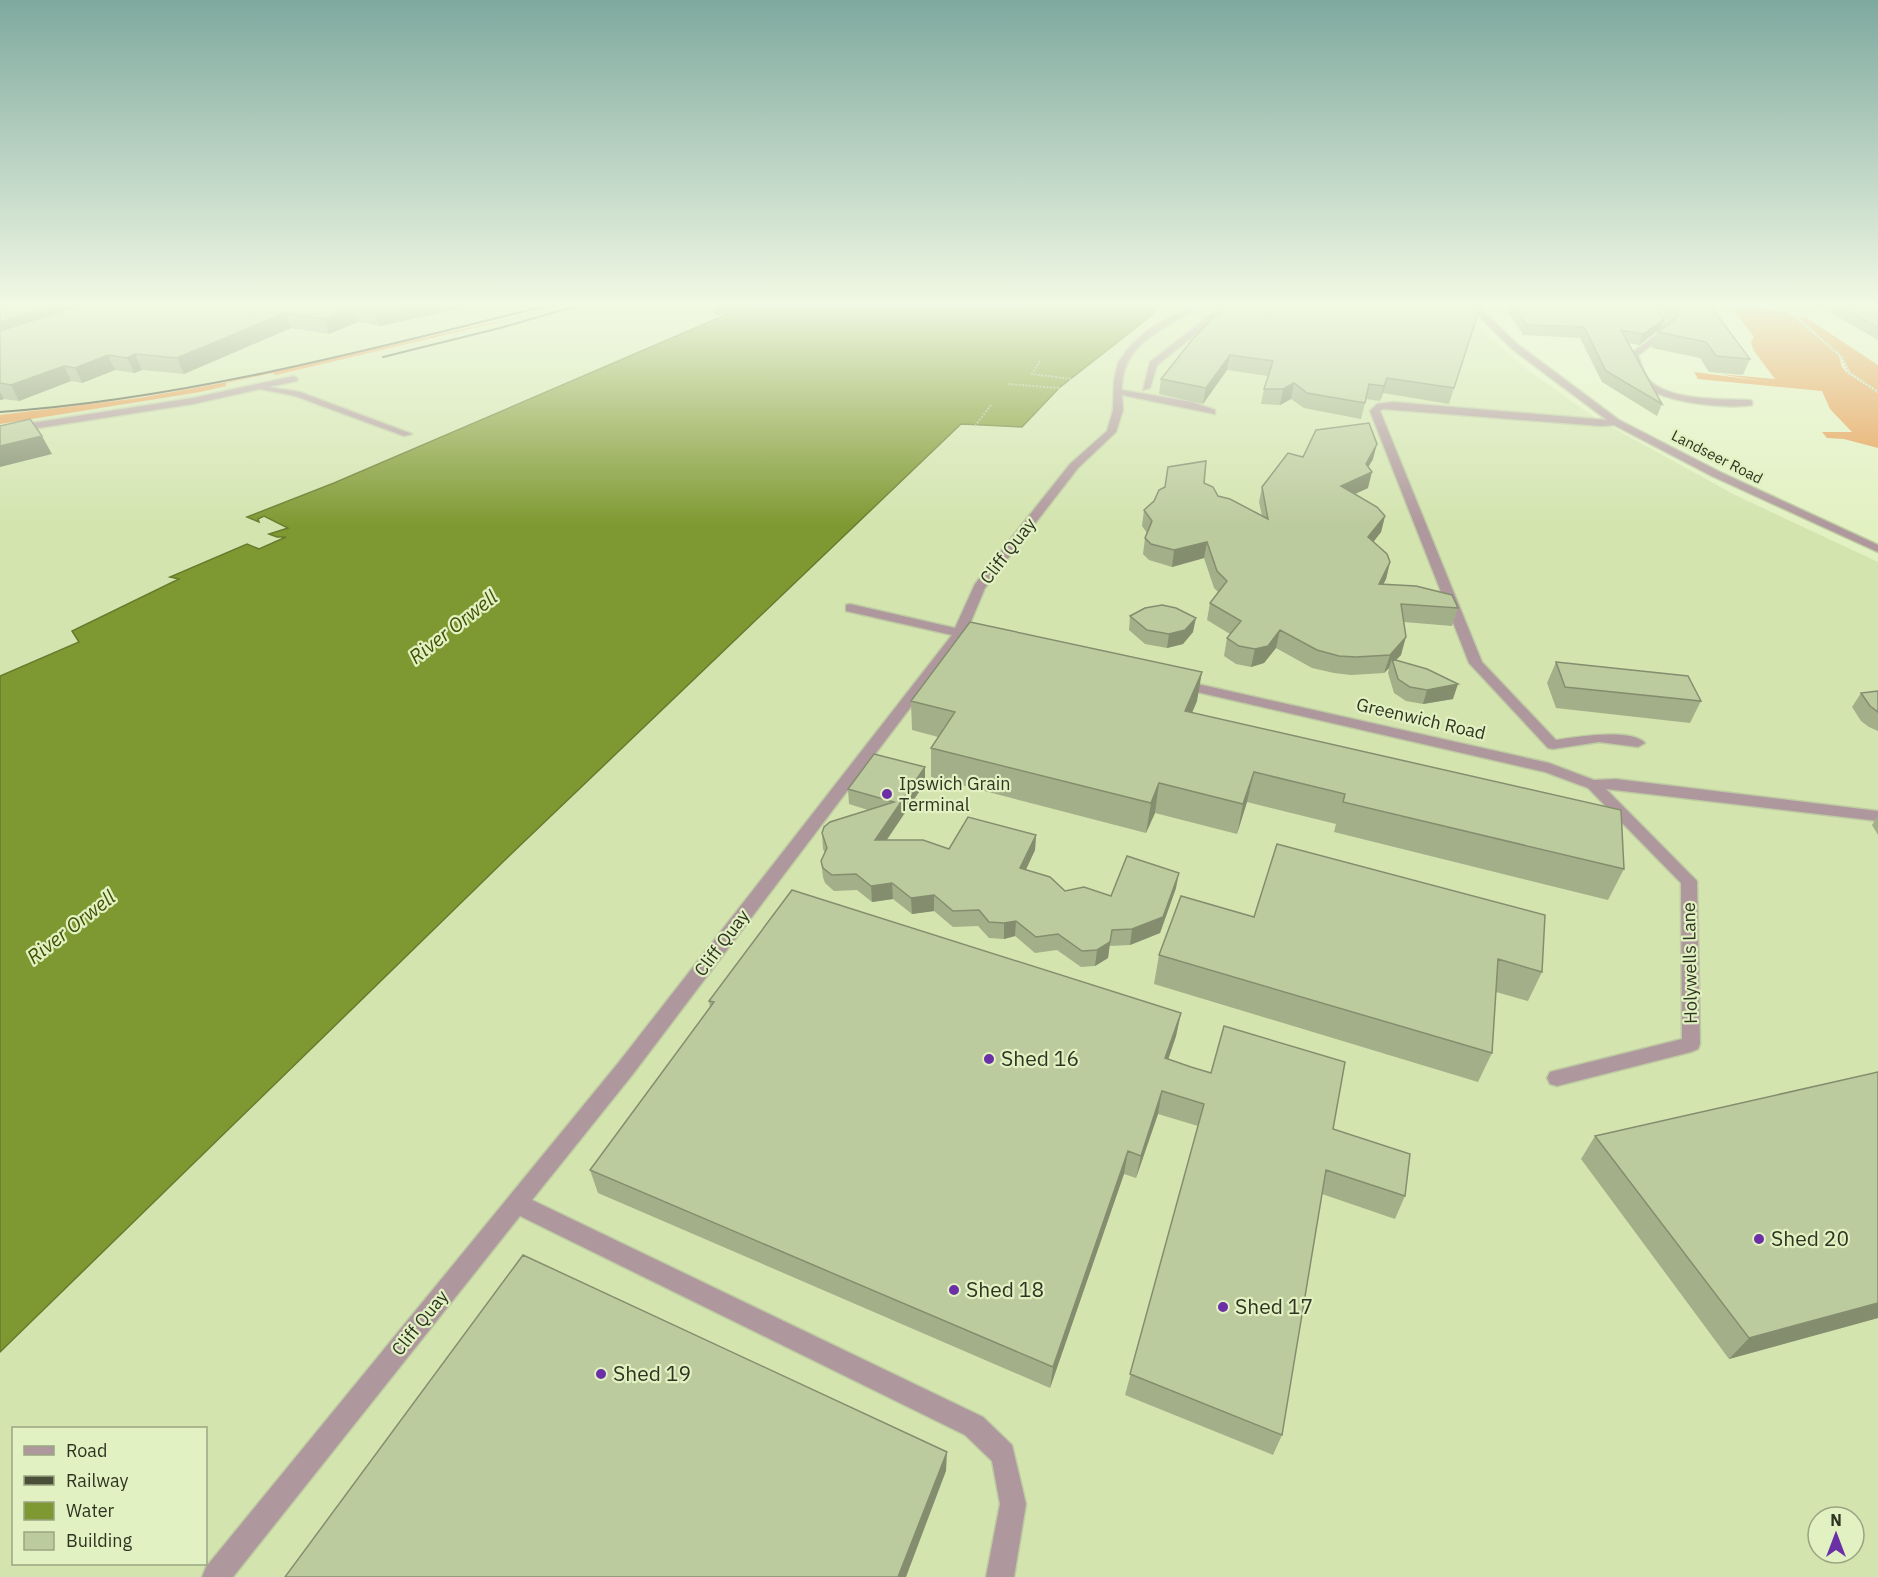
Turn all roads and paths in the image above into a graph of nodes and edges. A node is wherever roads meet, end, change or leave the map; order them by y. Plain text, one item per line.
1 (1060, 378) edge
2 (1119, 378) edge
3 (1149, 378) edge
4 (1556, 378) edge
5 (1644, 378) edge
6 (1856, 378) edge
7 (294, 379) dead end
8 (1071, 379) dead end
9 (1008, 384) dead end
10 (253, 388) junction
11 (1059, 388) dead end
12 (1146, 388) dead end
13 (1119, 392) junction
14 (1878, 392) edge
15 (1749, 403) dead end
16 (990, 405) dead end
17 (1212, 412) dead end
18 (1616, 422) junction
19 (975, 426) dead end
20 (0, 431) edge
21 (407, 434) dead end
22 (1878, 549) edge
23 (850, 608) dead end
24 (959, 634) junction
25 (982, 639) edge
26 (1167, 681) edge
27 (1638, 743) dead end
28 (1593, 785) junction
29 (1878, 816) edge
30 (1557, 1078) dead end
31 (516, 1203) junction
32 (216, 1577) edge
33 (1000, 1577) edge

1 - 8 path
2 - 13 street, Cliff Quay
3 - 12 street
4 - 18 street, Landseer Road
5 - 15 street
6 - 14 path
7 - 10 street
9 - 11 path
10 - 20 street
10 - 21 street
13 - 17 street
13 - 24 street, Cliff Quay
16 - 19 path
18 - 22 street, Landseer Road
18 - 27 street
23 - 24 street
24 - 25 street
24 - 31 street, Cliff Quay
26 - 28 street, Greenwich Road
28 - 29 street, Greenwich Road
28 - 30 street, Holywells Lane
31 - 32 street, Cliff Quay
31 - 33 street

